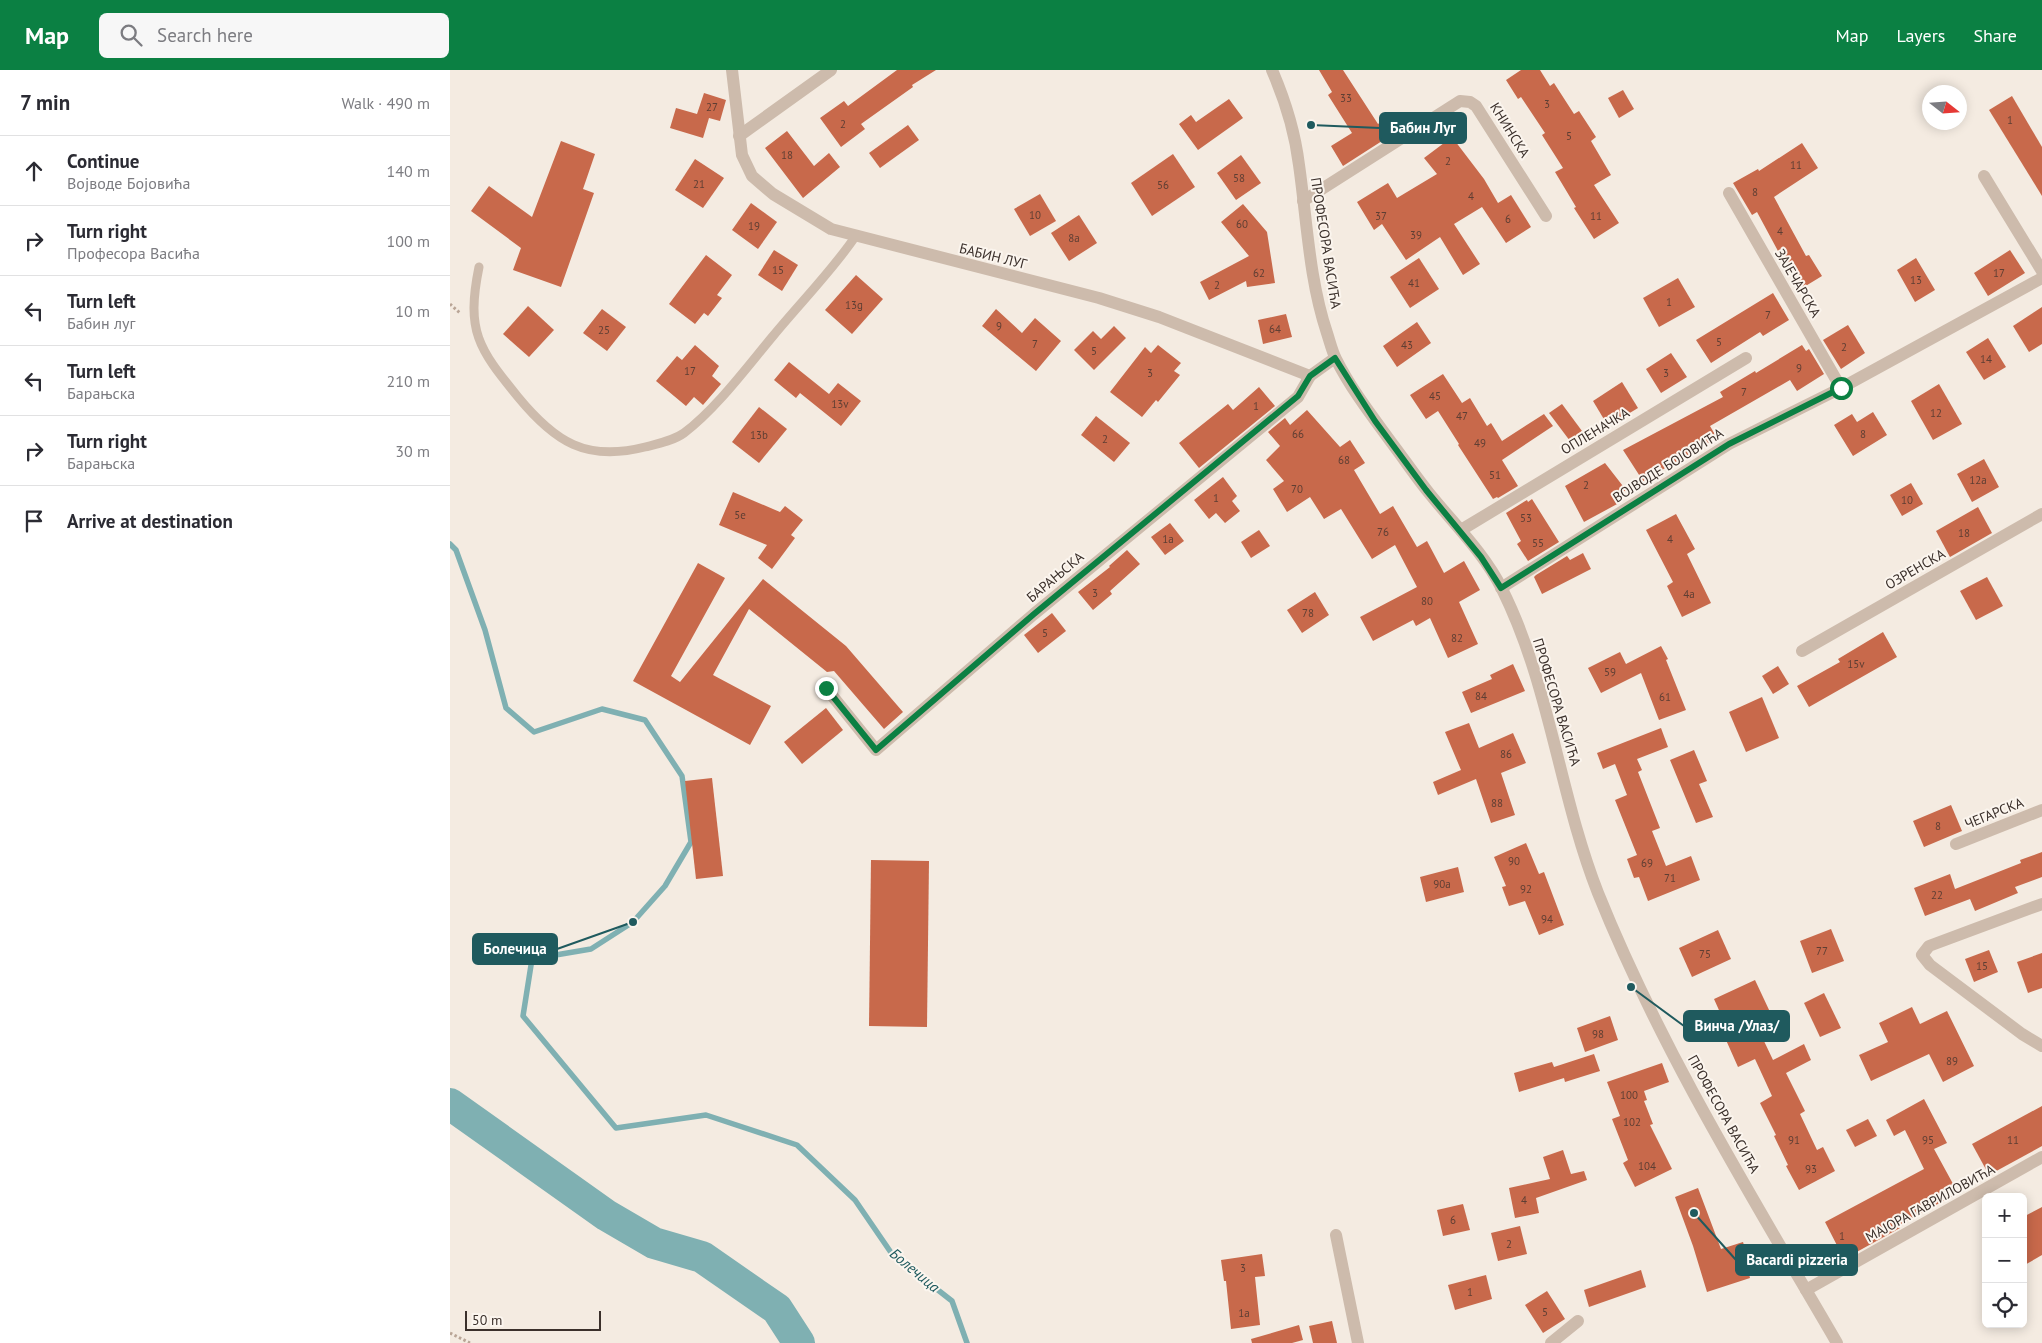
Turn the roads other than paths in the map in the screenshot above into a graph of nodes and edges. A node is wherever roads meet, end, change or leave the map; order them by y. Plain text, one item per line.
1 (732, 70) edge
2 (831, 70) edge
3 (1272, 70) edge
4 (739, 136) junction
5 (1984, 176) dead end
6 (1729, 193) dead end
7 (1303, 201) junction
8 (1546, 216) dead end
9 (855, 237) junction
10 (479, 267) dead end
11 (2042, 271) edge
12 (2042, 278) edge
13 (1335, 358) junction
14 (1746, 358) dead end
15 (1310, 376) junction
16 (1841, 388) junction
17 (2042, 514) edge
18 (1461, 530) junction
19 (1501, 588) junction
20 (1802, 651) dead end
21 (826, 688) dead end
22 (2042, 810) edge
23 (1956, 844) dead end
24 (2042, 904) edge
25 (2042, 1046) edge
26 (2042, 1157) edge
27 (1336, 1235) dead end
28 (1806, 1290) junction
29 (1578, 1321) dead end
30 (1358, 1343) edge
31 (1551, 1343) edge
32 (1837, 1343) edge

1 - 4 street, БАБИН ЛУГ
2 - 4 street
3 - 7 street, ПРОФЕСОРА ВАСИЋА
4 - 9 street, БАБИН ЛУГ
5 - 11 street
6 - 16 street, ЗАЈЕЧАРСКА
7 - 8 street, КНИНСКА
7 - 13 street, ПРОФЕСОРА ВАСИЋА
9 - 10 lane
9 - 15 street, БАБИН ЛУГ
12 - 16 street, ВОЈВОДЕ БОЈОВИЋА
13 - 15 street
13 - 18 street, ПРОФЕСОРА ВАСИЋА
14 - 18 street, ОПЛЕНАЧКА
15 - 21 street, БАРАЊСКА
16 - 19 street, ВОЈВОДЕ БОЈОВИЋА
17 - 20 street, ОЗРЕНСКА
18 - 19 street, ПРОФЕСОРА ВАСИЋА
19 - 28 street, ПРОФЕСОРА ВАСИЋА
22 - 23 street, ЧЕГАРСКА
24 - 25 street
26 - 28 street, МАЈОРА ГАВРИЛОВИЋА
27 - 30 street
28 - 32 street, ПРОФЕСОРА ВАСИЋА
29 - 31 street

